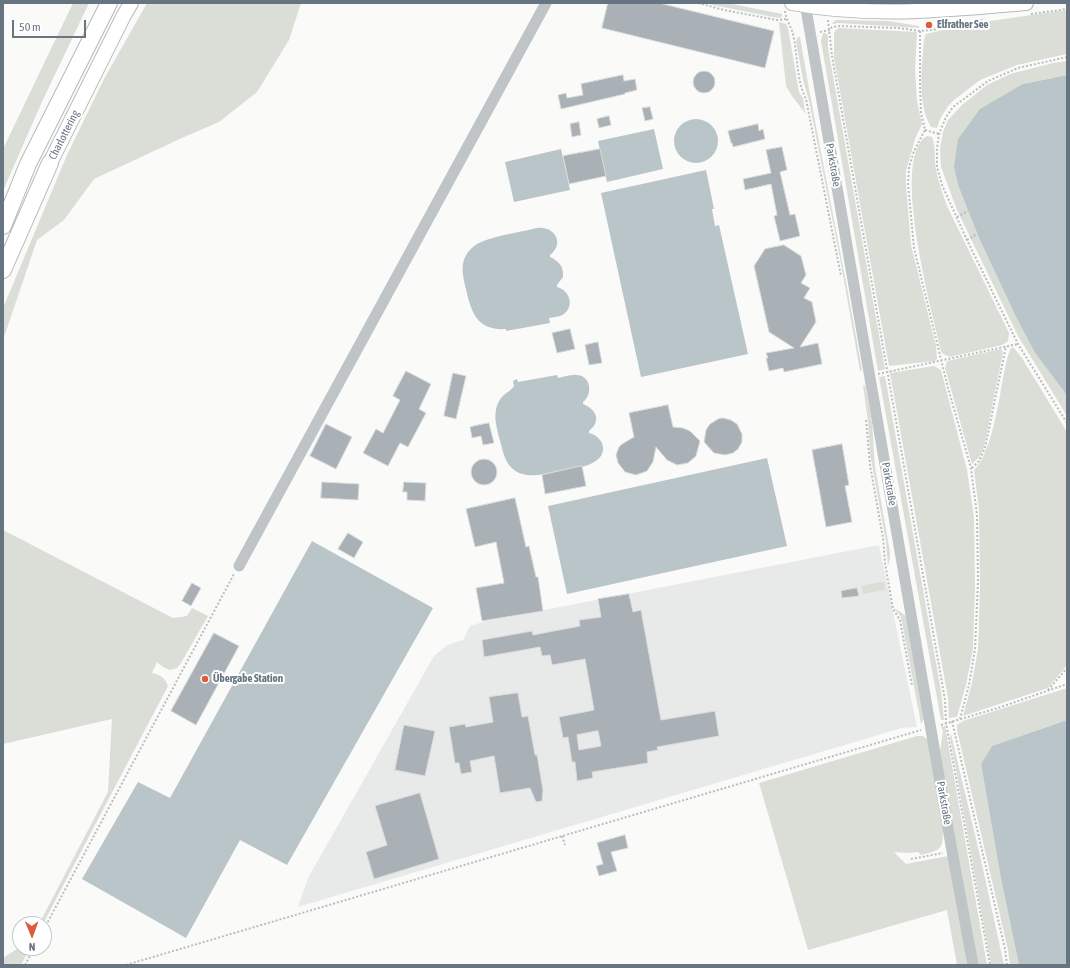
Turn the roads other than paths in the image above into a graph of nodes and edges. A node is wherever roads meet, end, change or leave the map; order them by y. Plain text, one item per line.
1 (109, 3) edge
2 (131, 3) edge
3 (546, 3) edge
4 (792, 3) edge
5 (806, 4) edge
6 (1028, 8) edge
7 (50, 163) joint
8 (3, 226) edge
9 (3, 270) edge
10 (239, 566) road end
11 (973, 965) edge

1 - 8 highway, Charlottering
2 - 7 main road, Charlottering
3 - 10 street
4 - 5 main road
5 - 6 main road
5 - 11 street, Parkstraße
7 - 9 highway, Charlottering

